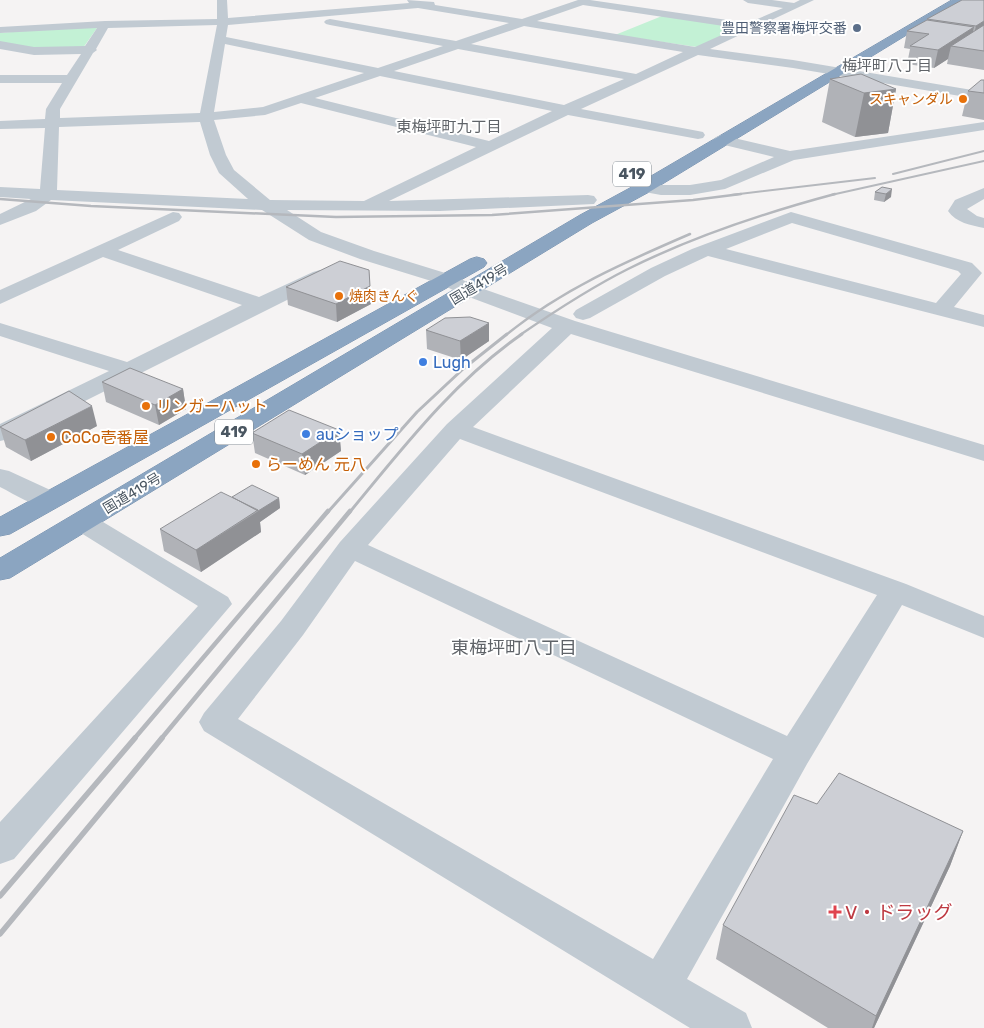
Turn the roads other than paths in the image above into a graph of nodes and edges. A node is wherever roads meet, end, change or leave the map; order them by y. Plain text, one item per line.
1 (222, 0) edge
2 (748, 0) edge
3 (809, 0) edge
4 (938, 0) edge
5 (959, 0) edge
6 (580, 1) edge
7 (462, 2) dead end
8 (415, 3) edge
9 (794, 6) junction
10 (295, 16) junction
11 (223, 22) junction
12 (524, 22) junction
13 (897, 23) dead end
14 (105, 24) junction
15 (750, 27) junction
16 (0, 30) edge
17 (219, 39) junction
18 (0, 45) edge
19 (458, 45) junction
20 (91, 50) junction
21 (696, 51) junction
22 (831, 66) junction
23 (381, 72) junction
24 (639, 78) junction
25 (0, 79) edge
26 (70, 79) junction
27 (984, 90) edge
28 (984, 96) edge
29 (300, 99) junction
30 (758, 102) dead end
31 (566, 110) junction
32 (206, 117) junction
33 (52, 122) junction
34 (0, 125) edge
35 (984, 126) edge
36 (718, 133) junction
37 (698, 135) junction
38 (681, 145) dead end
39 (490, 146) junction
40 (790, 156) junction
41 (644, 187) junction
42 (604, 190) dead end
43 (0, 192) edge
44 (984, 193) edge
45 (48, 195) junction
46 (588, 200) junction
47 (0, 206) edge
48 (268, 206) junction
49 (30, 208) junction
50 (360, 208) junction
51 (173, 217) junction
52 (552, 219) dead end
53 (0, 220) edge
54 (231, 221) dead end
55 (260, 223) dead end
56 (984, 223) edge
57 (298, 225) junction
58 (336, 226) dead end
59 (706, 250) junction
60 (103, 251) junction
61 (367, 255) junction
62 (488, 257) dead end
63 (465, 285) junction
64 (0, 298) edge
65 (260, 304) junction
66 (941, 310) junction
67 (575, 320) junction
68 (984, 321) edge
69 (2, 331) edge
70 (129, 370) junction
71 (456, 429) junction
72 (0, 434) edge
73 (984, 438) edge
74 (984, 453) edge
75 (0, 476) edge
76 (49, 500) junction
77 (83, 522) junction
78 (0, 528) edge
79 (350, 548) junction
80 (0, 571) edge
81 (895, 591) junction
82 (984, 628) edge
83 (794, 754) junction
84 (0, 848) edge
85 (660, 986) junction
86 (730, 1028) edge

1 - 11 street
2 - 9 street
3 - 9 street
4 - 13 highway
5 - 22 highway, 国道419号 / 419
6 - 12 street
6 - 15 street
7 - 8 street
8 - 10 street
8 - 12 street
9 - 15 street
10 - 11 street
10 - 19 street
11 - 14 street
11 - 17 street
12 - 19 street
12 - 21 street
14 - 16 street
14 - 20 street
15 - 21 street
17 - 23 street
17 - 32 street
18 - 20 street
19 - 23 street
19 - 24 street
20 - 26 street
21 - 22 street
21 - 24 street
22 - 27 street
22 - 28 street
22 - 30 highway, 国道419号 / 419
22 - 36 highway, 国道419号 / 419
23 - 29 street
23 - 31 street
24 - 31 street
25 - 26 street
26 - 33 street
29 - 32 street
29 - 39 street
31 - 37 street
31 - 39 street
32 - 33 street
32 - 48 street
33 - 34 street
33 - 45 street
35 - 40 street
36 - 37 highway, 国道419号 / 419
36 - 40 street
36 - 41 highway, 国道419号 / 419
37 - 38 highway, 国道419号 / 419
39 - 50 street
40 - 41 street
41 - 63 highway, 国道419号 / 419
42 - 46 highway, 419
43 - 45 street
44 - 56 street
45 - 48 street
45 - 49 street
46 - 50 street
46 - 52 highway, 419
47 - 49 street
48 - 50 street
48 - 57 street
49 - 51 street
49 - 53 street
51 - 54 street
51 - 60 street
55 - 57 street
57 - 58 street
57 - 61 street
59 - 66 street
59 - 66 street
59 - 67 street
60 - 64 street
60 - 65 street
61 - 63 street
61 - 65 street
62 - 63 highway, 国道419号 / 419
63 - 67 street
63 - 76 highway, 国道419号 / 419
63 - 77 highway, 国道419号 / 419
65 - 70 street
66 - 68 street
67 - 71 street
67 - 73 street
67 - 74 street
69 - 70 street
70 - 72 street
71 - 79 street
71 - 81 street
75 - 76 street
76 - 78 highway, 国道419号 / 419
77 - 80 highway, 国道419号 / 419
77 - 84 street
79 - 83 street
79 - 85 street
81 - 82 street
81 - 83 street
83 - 85 street
85 - 86 street

